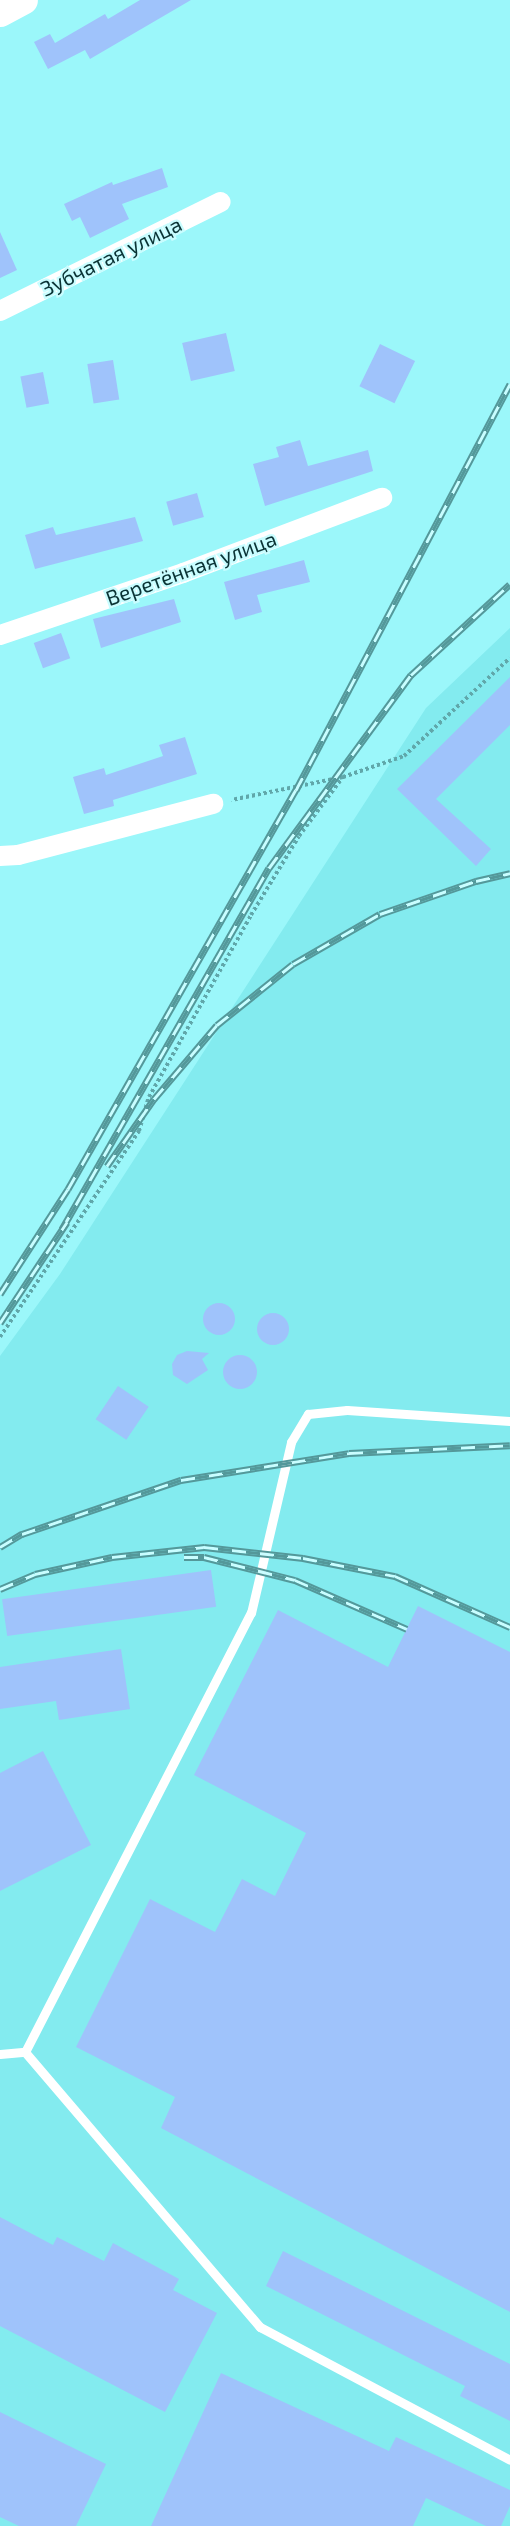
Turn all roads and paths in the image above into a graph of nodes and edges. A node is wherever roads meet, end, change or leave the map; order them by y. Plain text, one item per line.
1 (221, 202) dead end
2 (0, 311) edge
3 (382, 498) dead end
4 (0, 635) edge
5 (510, 658) edge
6 (343, 777) junction
7 (213, 804) joint
8 (0, 856) edge
9 (0, 1336) edge
10 (510, 1421) edge
11 (25, 2052) junction
12 (0, 2054) edge
13 (510, 2460) edge

1 - 2 street, Зубчатая улица
3 - 4 street, Веретённая улица
5 - 6 path
6 - 7 path
6 - 9 path
7 - 8 street
10 - 11 lane
11 - 12 lane
11 - 13 lane

